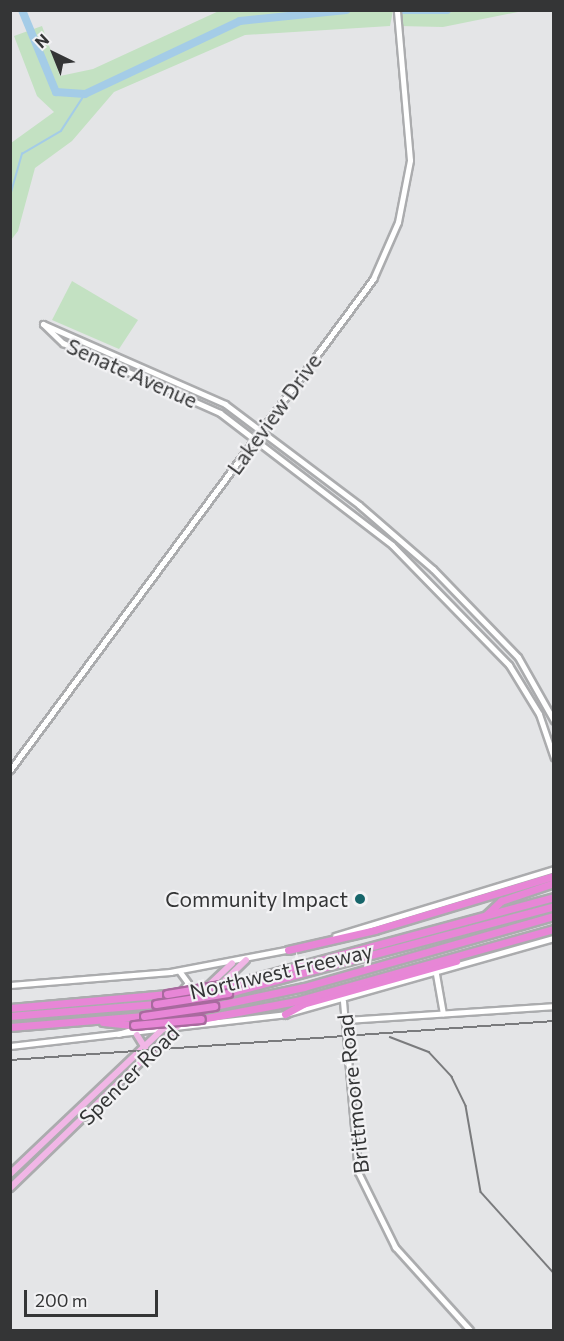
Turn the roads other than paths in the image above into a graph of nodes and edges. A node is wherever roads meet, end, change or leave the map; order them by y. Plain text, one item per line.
1 (397, 10) edge
2 (261, 431) junction
3 (255, 440) junction
4 (554, 721) edge
5 (554, 758) edge
6 (10, 770) edge
7 (553, 871) edge
8 (554, 883) edge
9 (554, 897) edge
10 (554, 906) edge
11 (554, 916) edge
12 (484, 917) junction
13 (554, 929) edge
14 (554, 938) edge
15 (512, 940) junction
16 (288, 950) junction
17 (246, 960) junction
18 (232, 963) junction
19 (170, 972) junction
20 (436, 974) junction
21 (10, 985) edge
22 (343, 1001) junction
23 (554, 1006) edge
24 (10, 1008) edge
25 (443, 1013) junction
26 (285, 1014) junction
27 (10, 1016) edge
28 (98, 1020) junction
29 (345, 1020) junction
30 (10, 1027) edge
31 (174, 1030) junction
32 (161, 1032) junction
33 (137, 1035) junction
34 (102, 1039) junction
35 (10, 1046) edge
36 (144, 1048) junction
37 (13, 1172) edge
38 (10, 1179) edge
39 (10, 1188) edge
40 (470, 1330) edge

1 - 2 street, Lakeview Drive
2 - 3 street, Lakeview Drive
2 - 3 street, Senate Avenue
2 - 4 street, Senate Avenue
3 - 5 street, Senate Avenue
3 - 6 street, Lakeview Drive
7 - 16 street
7 - 16 highway
8 - 12 highway
9 - 12 highway, Northwest Freeway
10 - 27 highway, bridge
11 - 28 highway, Northwest Freeway, bridge
12 - 24 highway, Northwest Freeway, bridge
13 - 15 highway
14 - 20 street
15 - 26 highway
15 - 28 highway, bridge
16 - 17 street
17 - 18 street
17 - 31 main road, Spencer Road
18 - 19 street
18 - 32 main road, Spencer Road
19 - 21 street
19 - 34 street
20 - 22 street
20 - 25 street
22 - 26 street
22 - 29 street, Brittmoore Road
23 - 25 street
25 - 29 street
26 - 31 street
28 - 30 highway, Northwest Freeway
29 - 40 street, Brittmoore Road
31 - 32 street
31 - 39 main road, Spencer Road
32 - 33 street
32 - 36 main road, Spencer Road
33 - 34 street
33 - 36 main road
34 - 35 street
36 - 37 main road, Spencer Road
37 - 38 main road, Spencer Road

